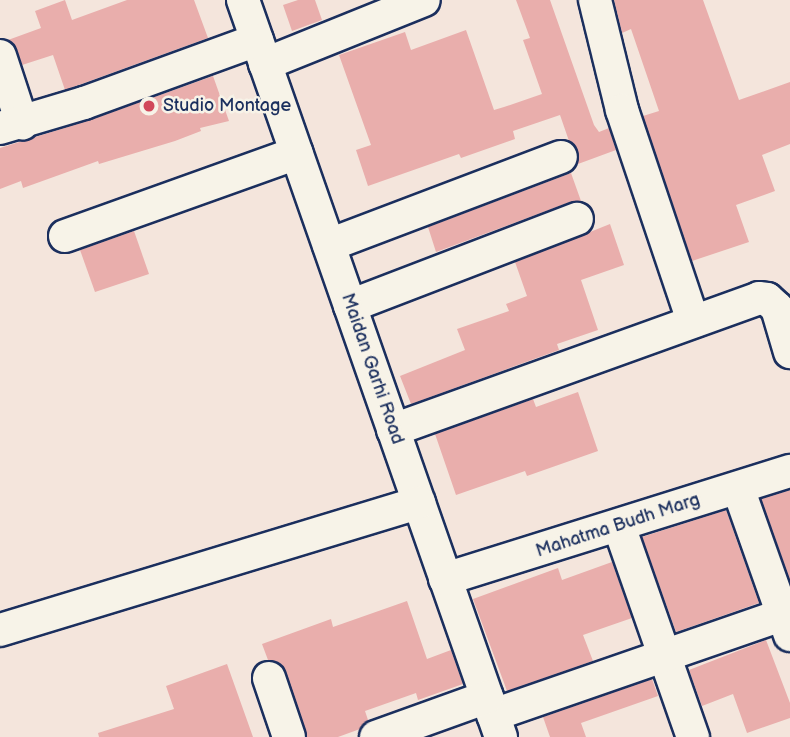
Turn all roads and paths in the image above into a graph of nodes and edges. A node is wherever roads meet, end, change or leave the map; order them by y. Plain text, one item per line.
1 (243, 0) edge
2 (424, 0) edge
3 (595, 0) edge
4 (261, 52) junction
5 (0, 56) edge
6 (11, 125) edge
7 (297, 153) junction
8 (561, 157) dead end
9 (577, 219) dead end
10 (65, 236) dead end
11 (329, 245) junction
12 (350, 306) junction
13 (693, 321) junction
14 (790, 352) edge
15 (393, 430) junction
16 (790, 471) edge
17 (738, 488) junction
18 (419, 503) junction
19 (619, 526) junction
20 (445, 579) junction
21 (787, 620) edge
22 (0, 630) edge
23 (666, 655) junction
24 (269, 678) dead end
25 (494, 716) edge
26 (289, 737) edge
27 (376, 737) edge
28 (693, 737) edge

1 - 4 street, Maidan Garhi Road
2 - 4 street
3 - 13 street
4 - 6 street
4 - 7 street, Maidan Garhi Road
5 - 6 street
7 - 10 street
7 - 11 street, Maidan Garhi Road
8 - 11 street
9 - 12 street
11 - 12 street, Maidan Garhi Road
12 - 15 street, Maidan Garhi Road
13 - 14 street
13 - 15 street
15 - 18 street, Maidan Garhi Road
16 - 17 street, Mahatma Budh Marg
17 - 19 street, Mahatma Budh Marg
17 - 21 street
18 - 20 street, Maidan Garhi Road
18 - 22 street
19 - 20 street, Mahatma Budh Marg
19 - 23 street
20 - 25 street, Maidan Garhi Road
21 - 23 street
23 - 25 street
23 - 28 street
24 - 26 street
25 - 27 street

